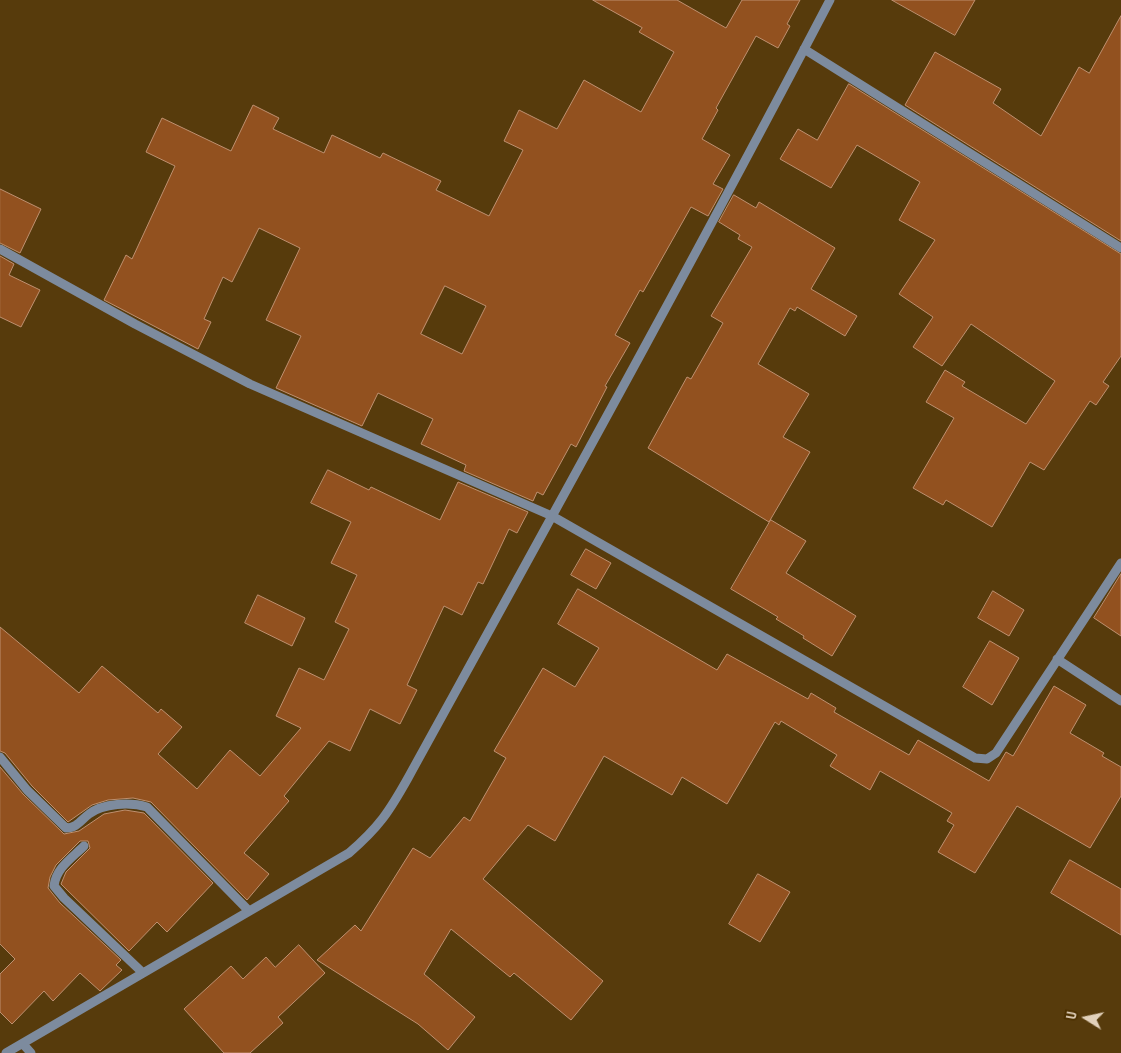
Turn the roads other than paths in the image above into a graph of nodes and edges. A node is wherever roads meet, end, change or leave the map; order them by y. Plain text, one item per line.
1 (830, 0) edge
2 (804, 49) junction
3 (1121, 248) edge
4 (0, 249) edge
5 (552, 516) junction
6 (1121, 563) edge
7 (1057, 659) junction
8 (1121, 701) edge
9 (0, 757) edge
10 (84, 846) dead end
11 (249, 911) junction
12 (143, 973) junction
13 (23, 1044) junction
14 (6, 1053) edge
15 (31, 1053) edge

1 - 2 street
2 - 3 street
2 - 5 street
4 - 5 street
5 - 7 street
5 - 11 street
6 - 7 street
7 - 8 street
9 - 11 street
10 - 12 street
11 - 12 street
12 - 13 street
13 - 14 street
13 - 15 street

